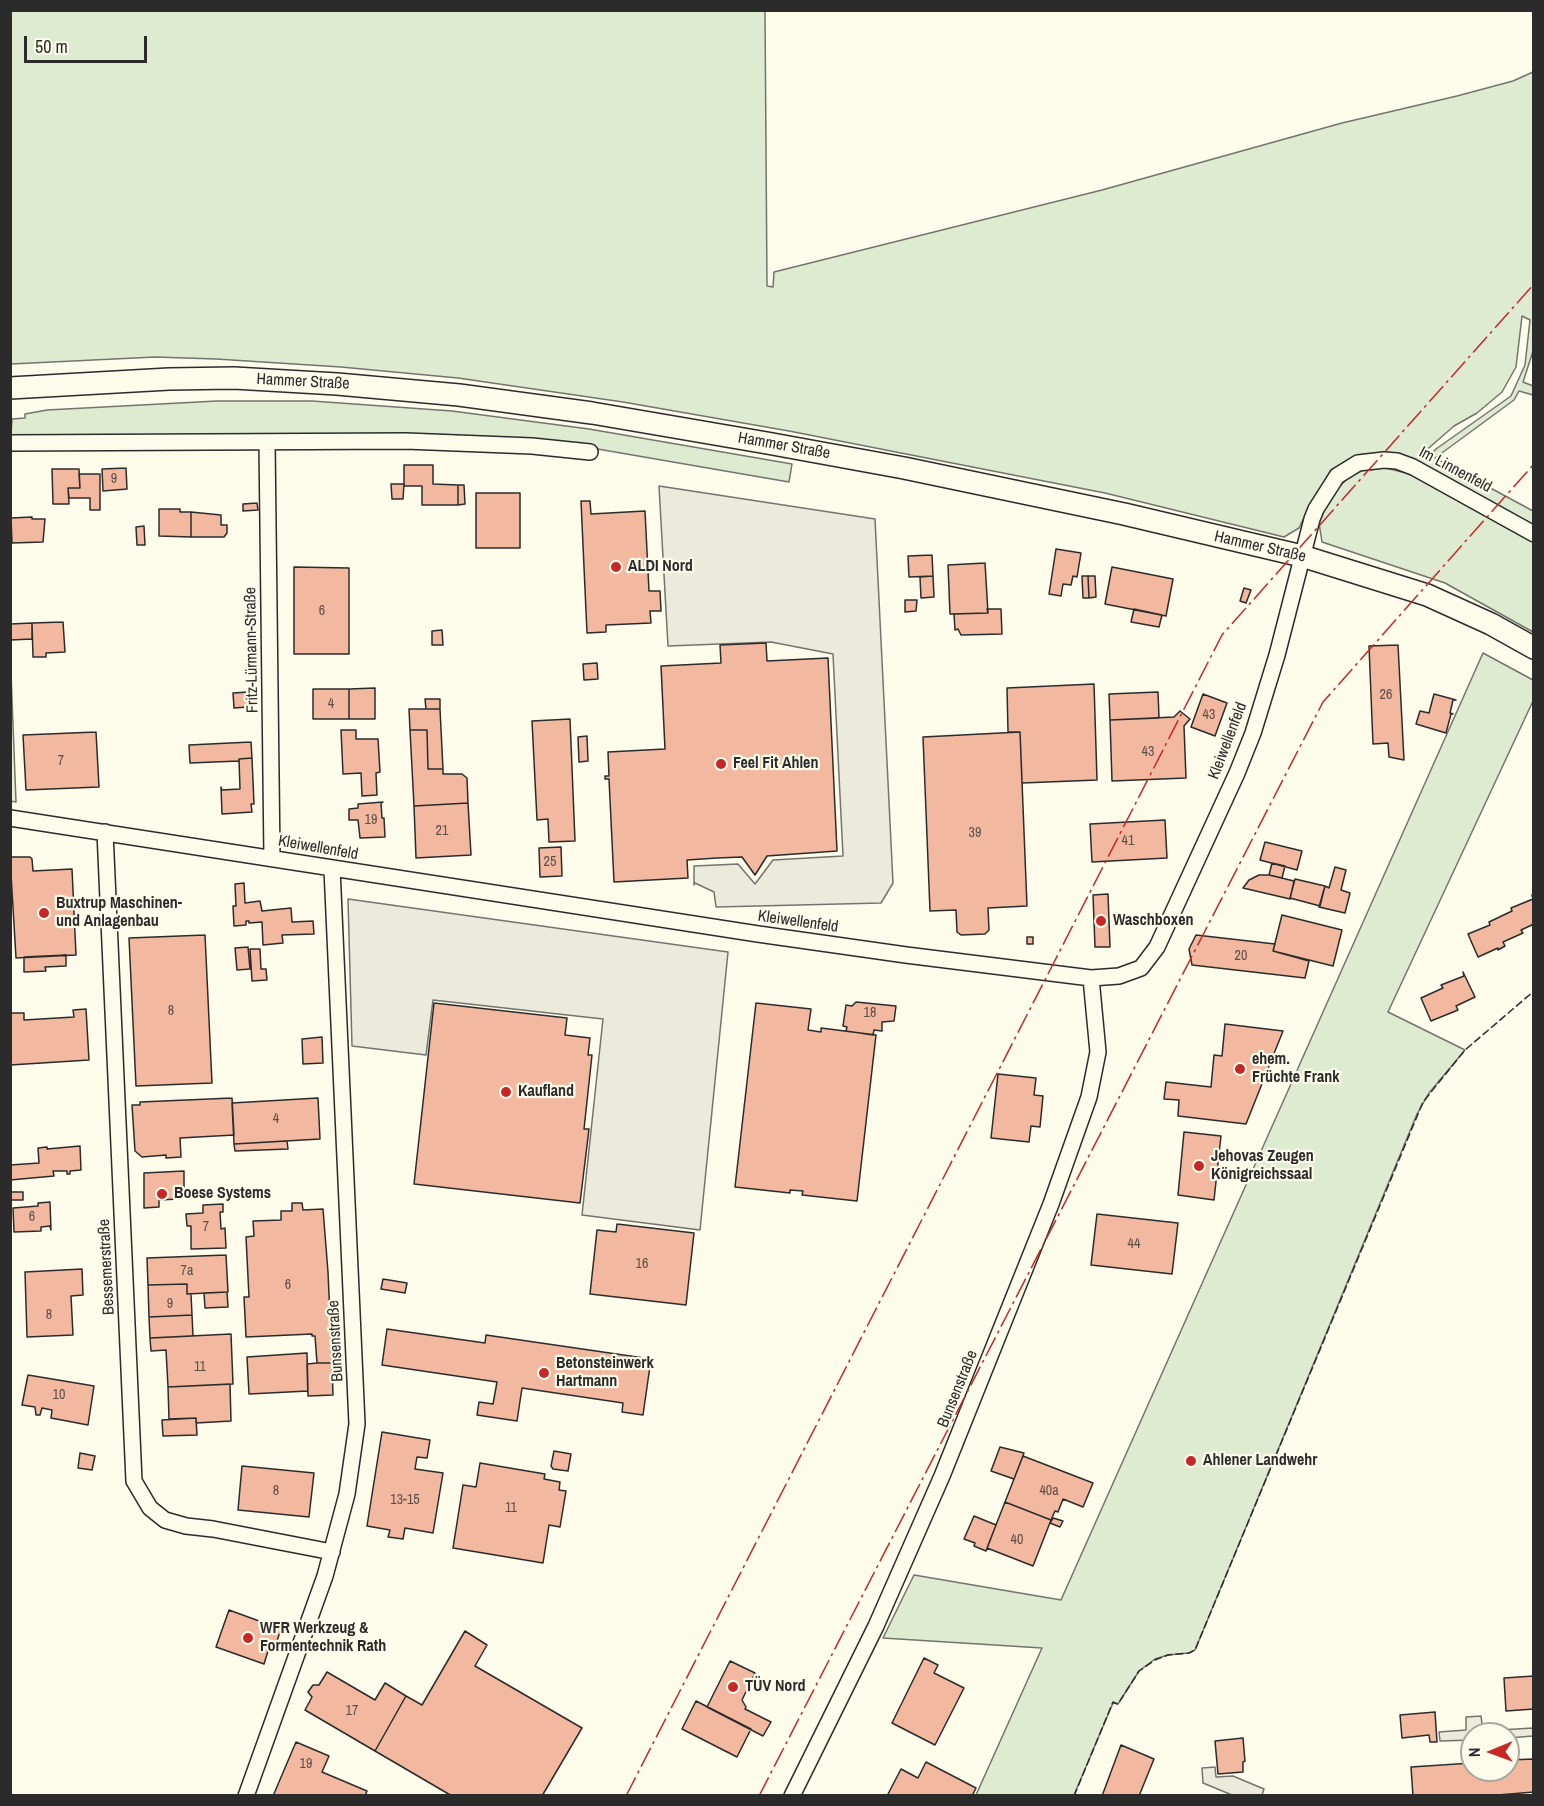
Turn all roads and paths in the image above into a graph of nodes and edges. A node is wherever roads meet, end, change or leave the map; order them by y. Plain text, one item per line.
1 (10, 388) edge
2 (10, 442) edge
3 (267, 442) junction
4 (590, 452) dead end
5 (1533, 534) edge
6 (1302, 556) junction
7 (1533, 648) edge
8 (10, 818) edge
9 (105, 832) junction
10 (272, 858) junction
11 (332, 869) junction
12 (1091, 978) junction
13 (332, 1552) junction
14 (246, 1796) edge
15 (792, 1796) edge

1 - 6 main road, Hammer Straße
2 - 3 street
3 - 4 street
3 - 10 street, Fritz-Lürmann-Straße
5 - 6 street, Im Linnenfeld
6 - 7 main road, Hammer Straße
6 - 12 street, Kleiwellenfeld
8 - 9 street, Kleiwellenfeld
9 - 10 street, Kleiwellenfeld
9 - 13 street, Bessemerstraße
10 - 11 street, Kleiwellenfeld
11 - 12 street, Kleiwellenfeld
11 - 13 street, Bunsenstraße
12 - 15 street, Bunsenstraße
13 - 14 street, Bunsenstraße

